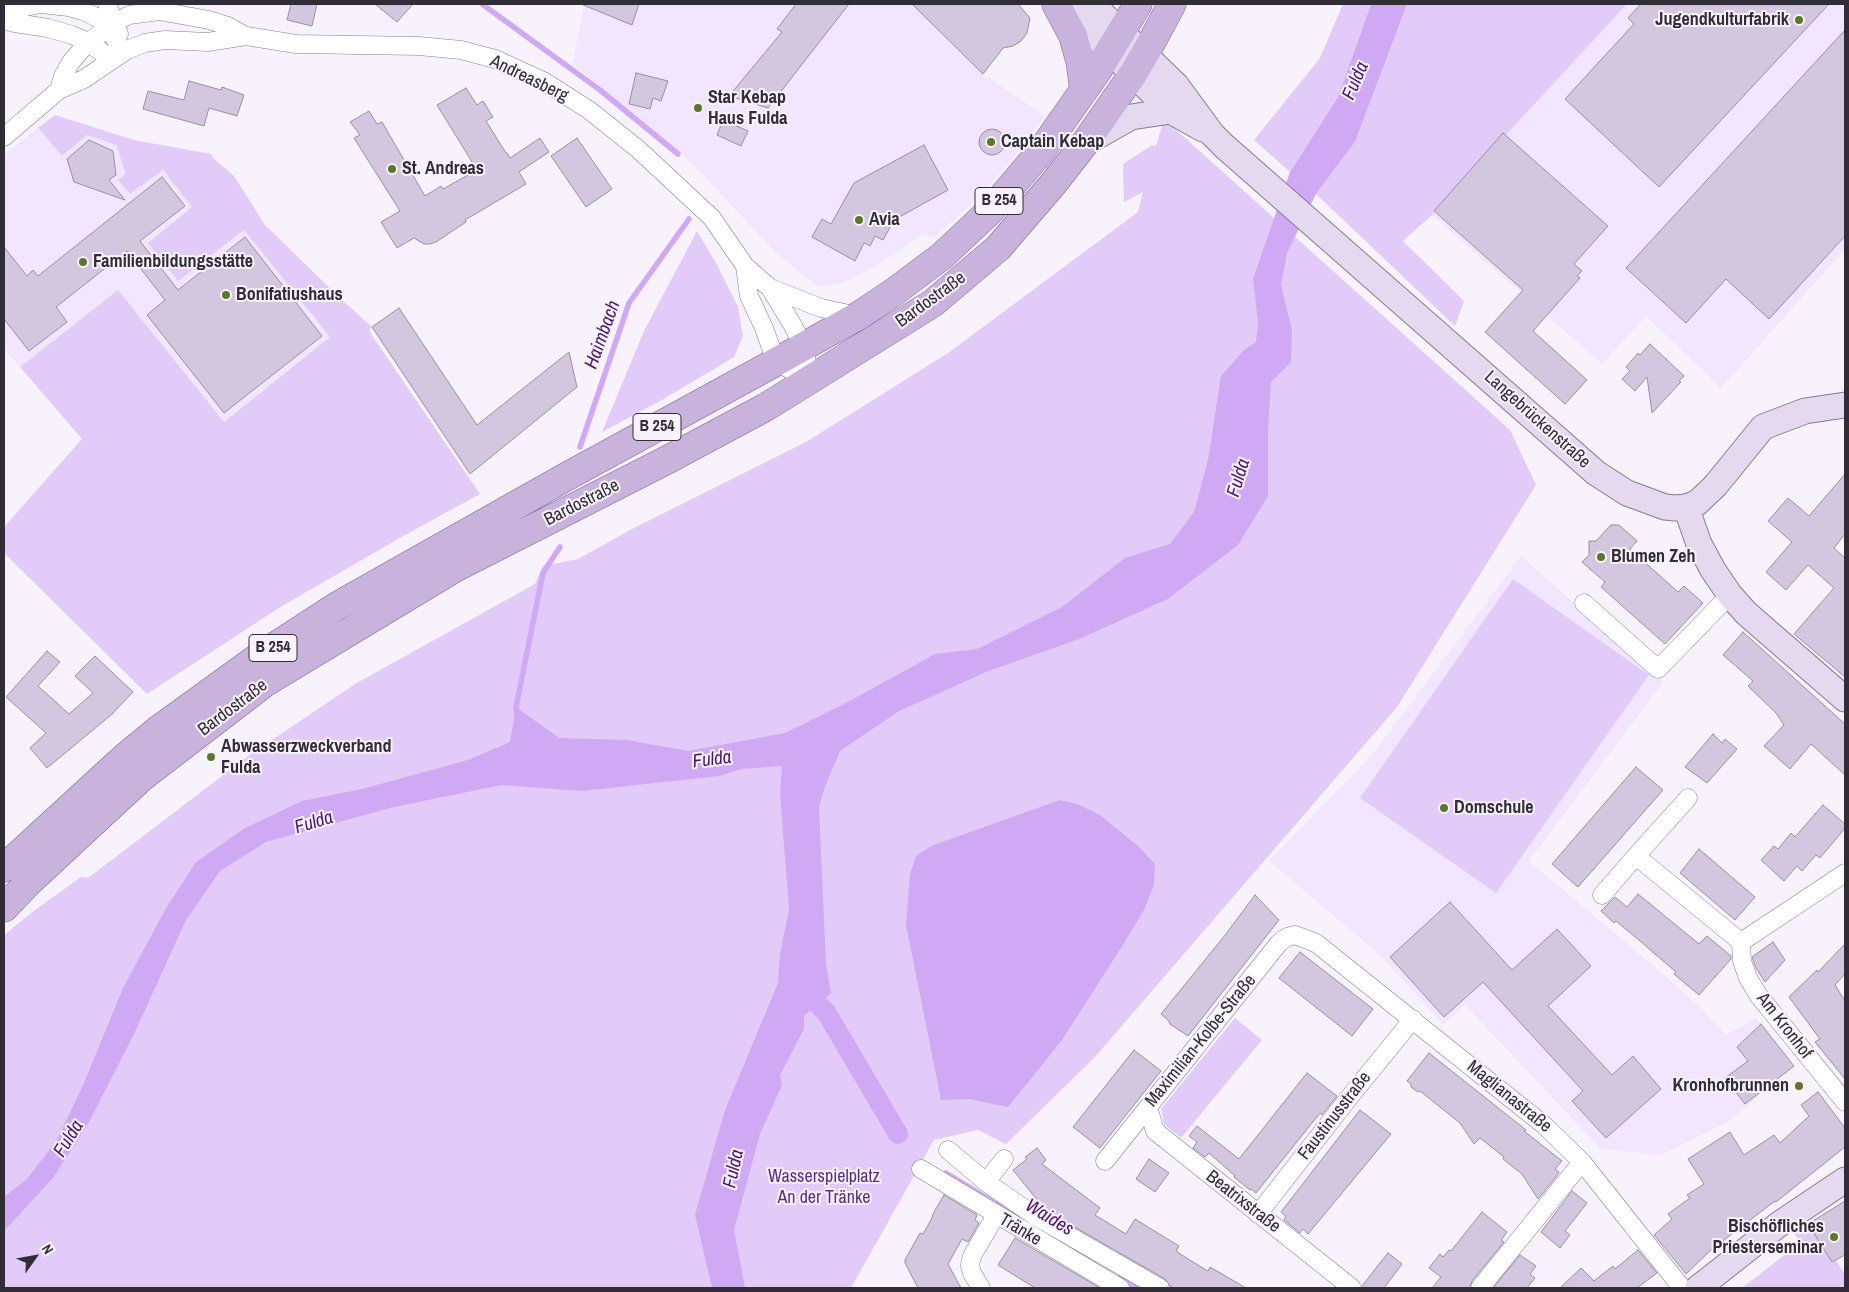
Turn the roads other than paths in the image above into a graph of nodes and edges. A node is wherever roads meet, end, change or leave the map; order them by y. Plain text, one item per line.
1 (41, 4) edge
2 (107, 4) edge
3 (1056, 4) edge
4 (1062, 4) edge
5 (1092, 4) edge
6 (1138, 4) edge
7 (1172, 4) edge
8 (131, 9) edge
9 (4, 11) edge
10 (4, 20) edge
11 (111, 26) junction
12 (246, 36) junction
13 (1115, 41) junction
14 (88, 42) junction
15 (124, 52) junction
16 (1138, 65) junction
17 (59, 90) junction
18 (1084, 90) junction
19 (1171, 111) junction
20 (4, 137) edge
21 (1218, 140) junction
22 (1085, 143) junction
23 (745, 266) junction
24 (770, 288) junction
25 (858, 316) junction
26 (804, 347) junction
27 (776, 362) junction
28 (810, 380) junction
29 (1845, 405) edge
30 (1686, 507) junction
31 (1730, 595) junction
32 (1584, 603) dead end
33 (1845, 699) edge
34 (1688, 798) dead end
35 (1636, 856) junction
36 (4, 868) edge
37 (1845, 873) edge
38 (1602, 895) dead end
39 (4, 908) edge
40 (1306, 938) joint
41 (1741, 942) junction
42 (1413, 1019) junction
43 (1845, 1102) edge
44 (1148, 1106) junction
45 (948, 1150) dead end
46 (1004, 1159) dead end
47 (1105, 1161) dead end
48 (1582, 1162) junction
49 (921, 1169) dead end
50 (1845, 1180) edge
51 (986, 1182) junction
52 (1258, 1214) junction
53 (996, 1216) junction
54 (981, 1288) edge
55 (1120, 1288) edge
56 (1160, 1288) edge
57 (1352, 1288) edge
58 (1480, 1288) edge
59 (1682, 1288) edge
60 (1698, 1288) edge

1 - 9 street
1 - 11 street
2 - 11 street
3 - 18 main road
4 - 13 main road
5 - 13 main road
6 - 13 main road, B 254
7 - 16 main road, Bardostraße
8 - 11 street, Andreasberg
8 - 12 street, Andreasberg
8 - 15 street
10 - 14 street
11 - 14 street, Andreasberg
11 - 15 street
12 - 15 street, Andreasberg
12 - 23 street, Andreasberg
13 - 16 main road
13 - 18 main road, Bardostraße / B 254
14 - 15 street
14 - 17 street, Andreasberg
15 - 17 street
16 - 19 main road, Langebrückenstraße
16 - 21 main road, Langebrückenstraße
16 - 22 main road, Bardostraße / B 254
17 - 20 street
18 - 25 main road, Bardostraße / B 254
19 - 21 main road, Langebrückenstraße
19 - 22 main road
21 - 30 main road, Langebrückenstraße
22 - 28 main road, Bardostraße / B 254
23 - 24 street, Andreasberg
23 - 27 street, Andreasberg
24 - 25 street, Andreasberg
24 - 26 street, Andreasberg
25 - 26 main road, Bardostraße / B 254
26 - 27 main road, Bardostraße / B 254
26 - 28 street, Andreasberg
27 - 28 street
27 - 36 main road, Bardostraße / B 254
28 - 39 main road, Bardostraße / B 254
29 - 30 main road
30 - 31 main road
31 - 32 street
31 - 33 main road
34 - 35 street
35 - 38 street
35 - 41 street
37 - 41 street
40 - 42 street, Maglianastraße
40 - 44 street, Maximilian-Kolbe-Straße
41 - 43 street, Am Kronhof
42 - 48 street, Maglianastraße
42 - 52 street, Faustinusstraße
44 - 47 street, Maximilian-Kolbe-Straße
44 - 52 street, Beatrixstraße
45 - 51 street, Tränke
46 - 51 street
48 - 58 street
48 - 59 street, Maglianastraße
49 - 53 street, Tränke
50 - 60 main road
51 - 56 street, Tränke
52 - 57 street, Beatrixstraße
53 - 54 street
53 - 55 street, Tränke

